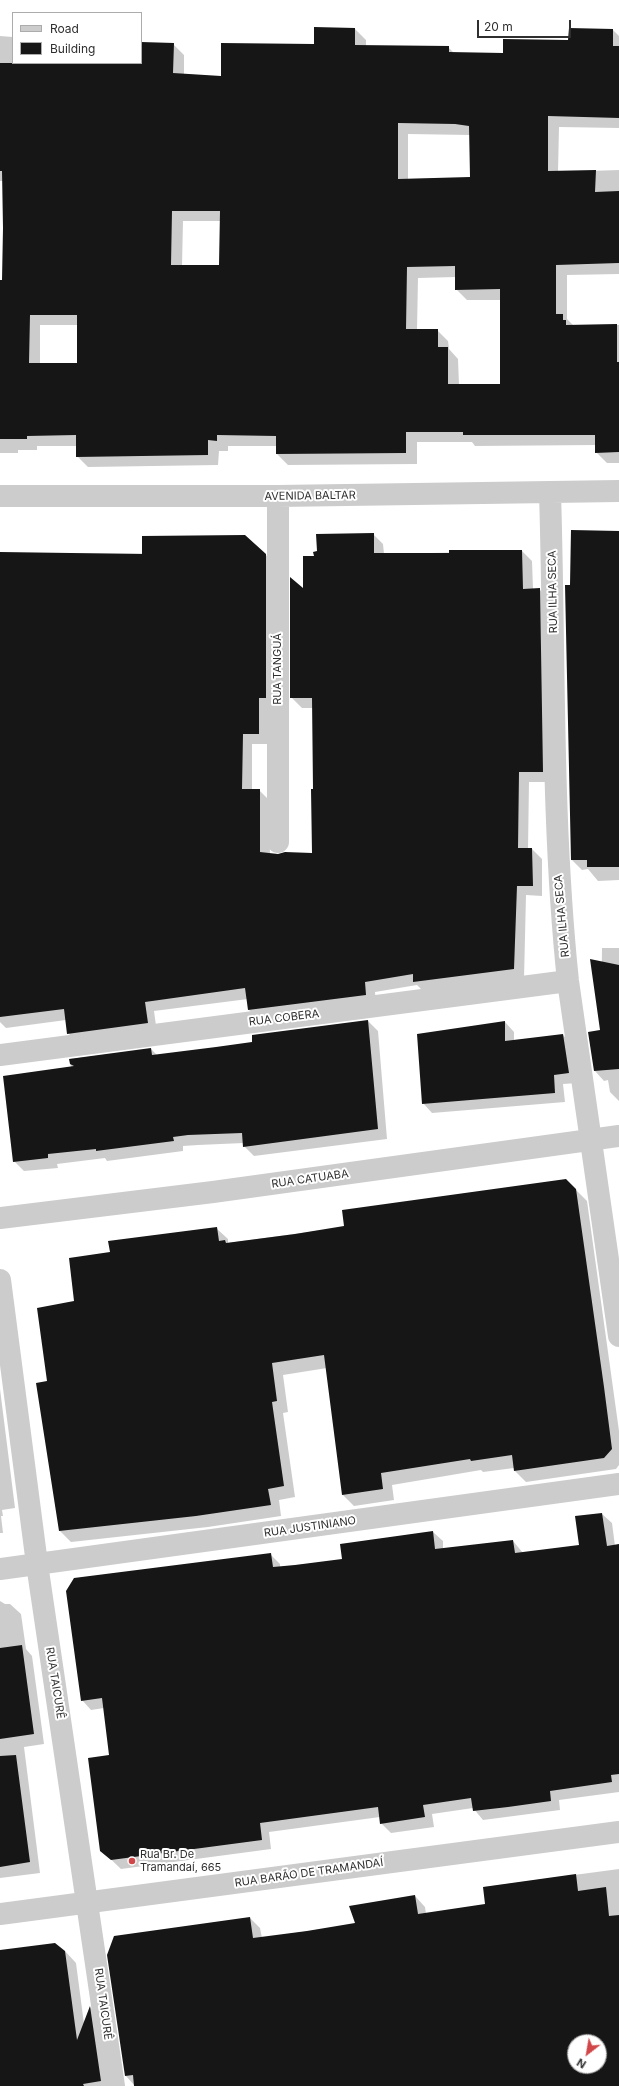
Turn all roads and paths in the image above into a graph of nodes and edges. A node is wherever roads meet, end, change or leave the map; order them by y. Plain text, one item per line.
1 (619, 491) edge
2 (550, 492) junction
3 (0, 496) edge
4 (278, 496) junction
5 (278, 842) dead end
6 (568, 981) junction
7 (0, 1055) edge
8 (619, 1136) edge
9 (591, 1140) junction
10 (0, 1218) edge
11 (0, 1280) edge
12 (619, 1336) edge
13 (619, 1484) edge
14 (37, 1564) junction
15 (0, 1569) edge
16 (619, 1832) edge
17 (88, 1902) junction
18 (0, 1914) edge
19 (114, 2086) edge

1 - 2 street, AVENIDA BALTAR
2 - 4 street, AVENIDA BALTAR
2 - 6 street, RUA ILHA SECA
3 - 4 street, AVENIDA BALTAR
4 - 5 street, RUA TANGUÁ
6 - 7 street, RUA COBERA
6 - 9 street, RUA ILHA SECA
8 - 9 street, RUA CATUABA
9 - 10 street, RUA CATUABA
9 - 12 street, RUA ILHA SECA
11 - 14 street, RUA TAICURÊ
13 - 14 street, RUA JUSTINIANO
14 - 15 street, RUA JUSTINIANO
14 - 17 street, RUA TAICURÊ
16 - 17 street, RUA BARÃO DE TRAMANDAÍ
17 - 18 street, RUA BARÃO DE TRAMANDAÍ
17 - 19 street, RUA TAICURÊ

